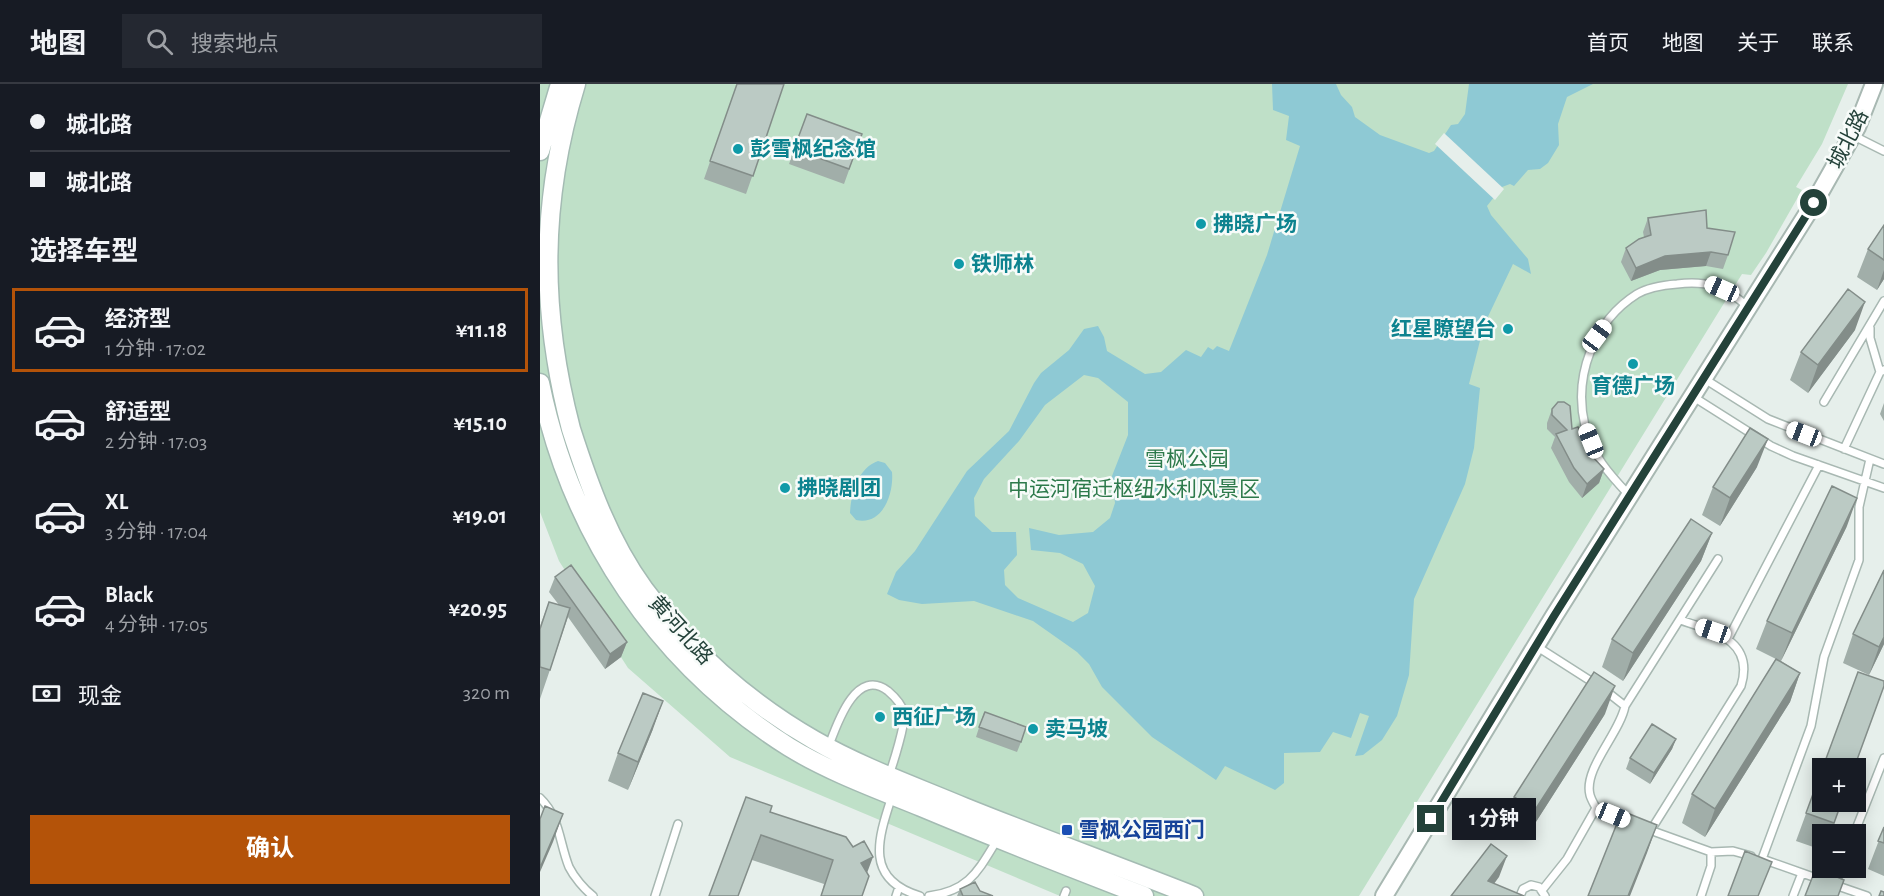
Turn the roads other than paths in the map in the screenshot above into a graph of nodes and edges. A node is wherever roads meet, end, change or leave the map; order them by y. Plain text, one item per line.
1 (560, 84) edge
2 (576, 84) edge
3 (1874, 84) edge
4 (1852, 135) junction
5 (540, 151) edge
6 (1884, 151) edge
7 (1884, 301) edge
8 (1748, 308) junction
9 (1870, 325) junction
10 (1882, 371) edge
11 (1703, 378) junction
12 (540, 383) edge
13 (1692, 396) junction
14 (1824, 402) dead end
15 (1844, 449) junction
16 (1870, 459) junction
17 (1884, 464) edge
18 (1819, 465) junction
19 (1864, 481) junction
20 (1884, 488) edge
21 (1629, 495) junction
22 (1718, 559) dead end
23 (1680, 620) junction
24 (1728, 639) junction
25 (1536, 646) junction
26 (1625, 706) junction
27 (828, 748) junction
28 (1884, 758) edge
29 (893, 783) junction
30 (540, 798) edge
31 (1596, 808) junction
32 (678, 824) dead end
33 (1858, 824) edge
34 (1651, 830) junction
35 (1001, 831) junction
36 (1711, 852) junction
37 (870, 858) edge
38 (1762, 859) junction
39 (880, 861) junction
40 (1802, 873) junction
41 (1838, 878) edge
42 (1835, 885) junction
43 (899, 887) junction
44 (1544, 893) edge
45 (593, 896) edge
46 (655, 896) edge
47 (896, 896) edge
48 (920, 896) edge
49 (929, 896) edge
50 (1144, 896) edge
51 (1194, 896) edge
52 (1384, 896) edge
53 (1520, 896) edge
54 (1701, 896) edge
55 (1793, 896) edge
56 (1867, 896) edge

1 - 5 main road
2 - 27 main road, 黄河北路
3 - 4 street, 城北路
4 - 6 lane
4 - 8 street, 城北路
7 - 9 lane
8 - 11 street, 城北路
8 - 21 lane
9 - 10 lane
9 - 14 lane
10 - 15 lane
11 - 13 street, 城北路
11 - 15 lane
12 - 29 main road, 黄河北路
13 - 18 lane
13 - 21 street, 城北路
15 - 16 lane
16 - 17 lane
16 - 19 lane
18 - 19 lane
18 - 24 lane
19 - 20 lane
19 - 38 lane
21 - 25 street, 城北路
22 - 23 lane
23 - 24 lane
23 - 26 lane
24 - 34 lane
25 - 26 lane
25 - 52 street, 城北路
26 - 31 lane
27 - 29 main road, 黄河北路
27 - 29 lane
28 - 33 lane
29 - 35 main road, 黄河北路
29 - 39 lane
30 - 45 lane
31 - 34 lane
31 - 44 lane
32 - 46 lane
34 - 36 lane
35 - 49 lane
35 - 50 main road, 黄河北路
35 - 51 main road, 黄河北路
36 - 38 lane
36 - 54 lane
37 - 39 lane
38 - 40 lane
39 - 43 lane
40 - 42 lane
40 - 55 lane
41 - 42 lane
42 - 56 lane
43 - 47 lane
43 - 48 lane
44 - 53 lane

